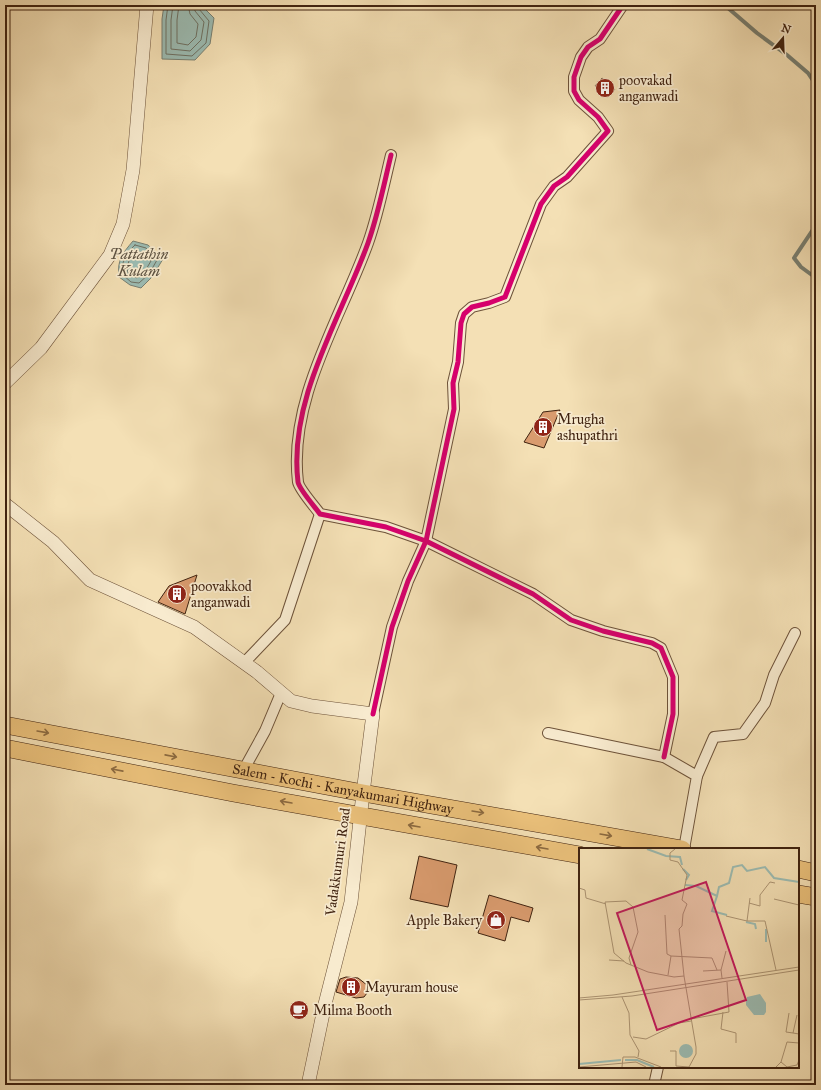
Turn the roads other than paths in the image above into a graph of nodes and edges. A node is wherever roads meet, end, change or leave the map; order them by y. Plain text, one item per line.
1 (147, 5) edge
2 (623, 5) edge
3 (391, 155) dead end
4 (5, 383) edge
5 (5, 504) edge
6 (320, 514) junction
7 (426, 541) junction
8 (796, 633) dead end
9 (244, 663) junction
10 (281, 693) junction
11 (373, 714) junction
12 (5, 725) edge
13 (548, 733) dead end
14 (5, 748) edge
15 (664, 757) junction
16 (243, 771) junction
17 (697, 776) junction
18 (363, 793) junction
19 (360, 816) junction
20 (677, 848) edge
21 (683, 848) edge
22 (579, 855) edge
23 (799, 869) edge
24 (816, 872) edge
25 (799, 894) edge
26 (816, 897) edge
27 (658, 1068) edge
28 (308, 1085) edge
29 (654, 1085) edge

1 - 4 street
2 - 7 street
3 - 6 street
5 - 9 street
6 - 7 street
6 - 9 street
7 - 11 street
7 - 15 street
8 - 17 street
9 - 10 street
10 - 11 street
10 - 16 street
11 - 18 street, Vadakkumuri Road
12 -> 16 highway, Salem - Kochi - Kanyakumari Highway
13 - 15 street
19 -> 14 highway, Salem - Kochi - Kanyakumari Highway
15 - 17 street
16 - 18 highway, Salem - Kochi - Kanyakumari Highway
17 - 21 street
18 - 19 street, Vadakkumuri Road
18 -> 20 highway, Salem - Kochi - Kanyakumari Highway
22 -> 19 highway, Salem - Kochi - Kanyakumari Highway
19 - 28 street, Vadakkumuri Road
23 - 24 highway
25 - 26 highway
27 - 29 street

